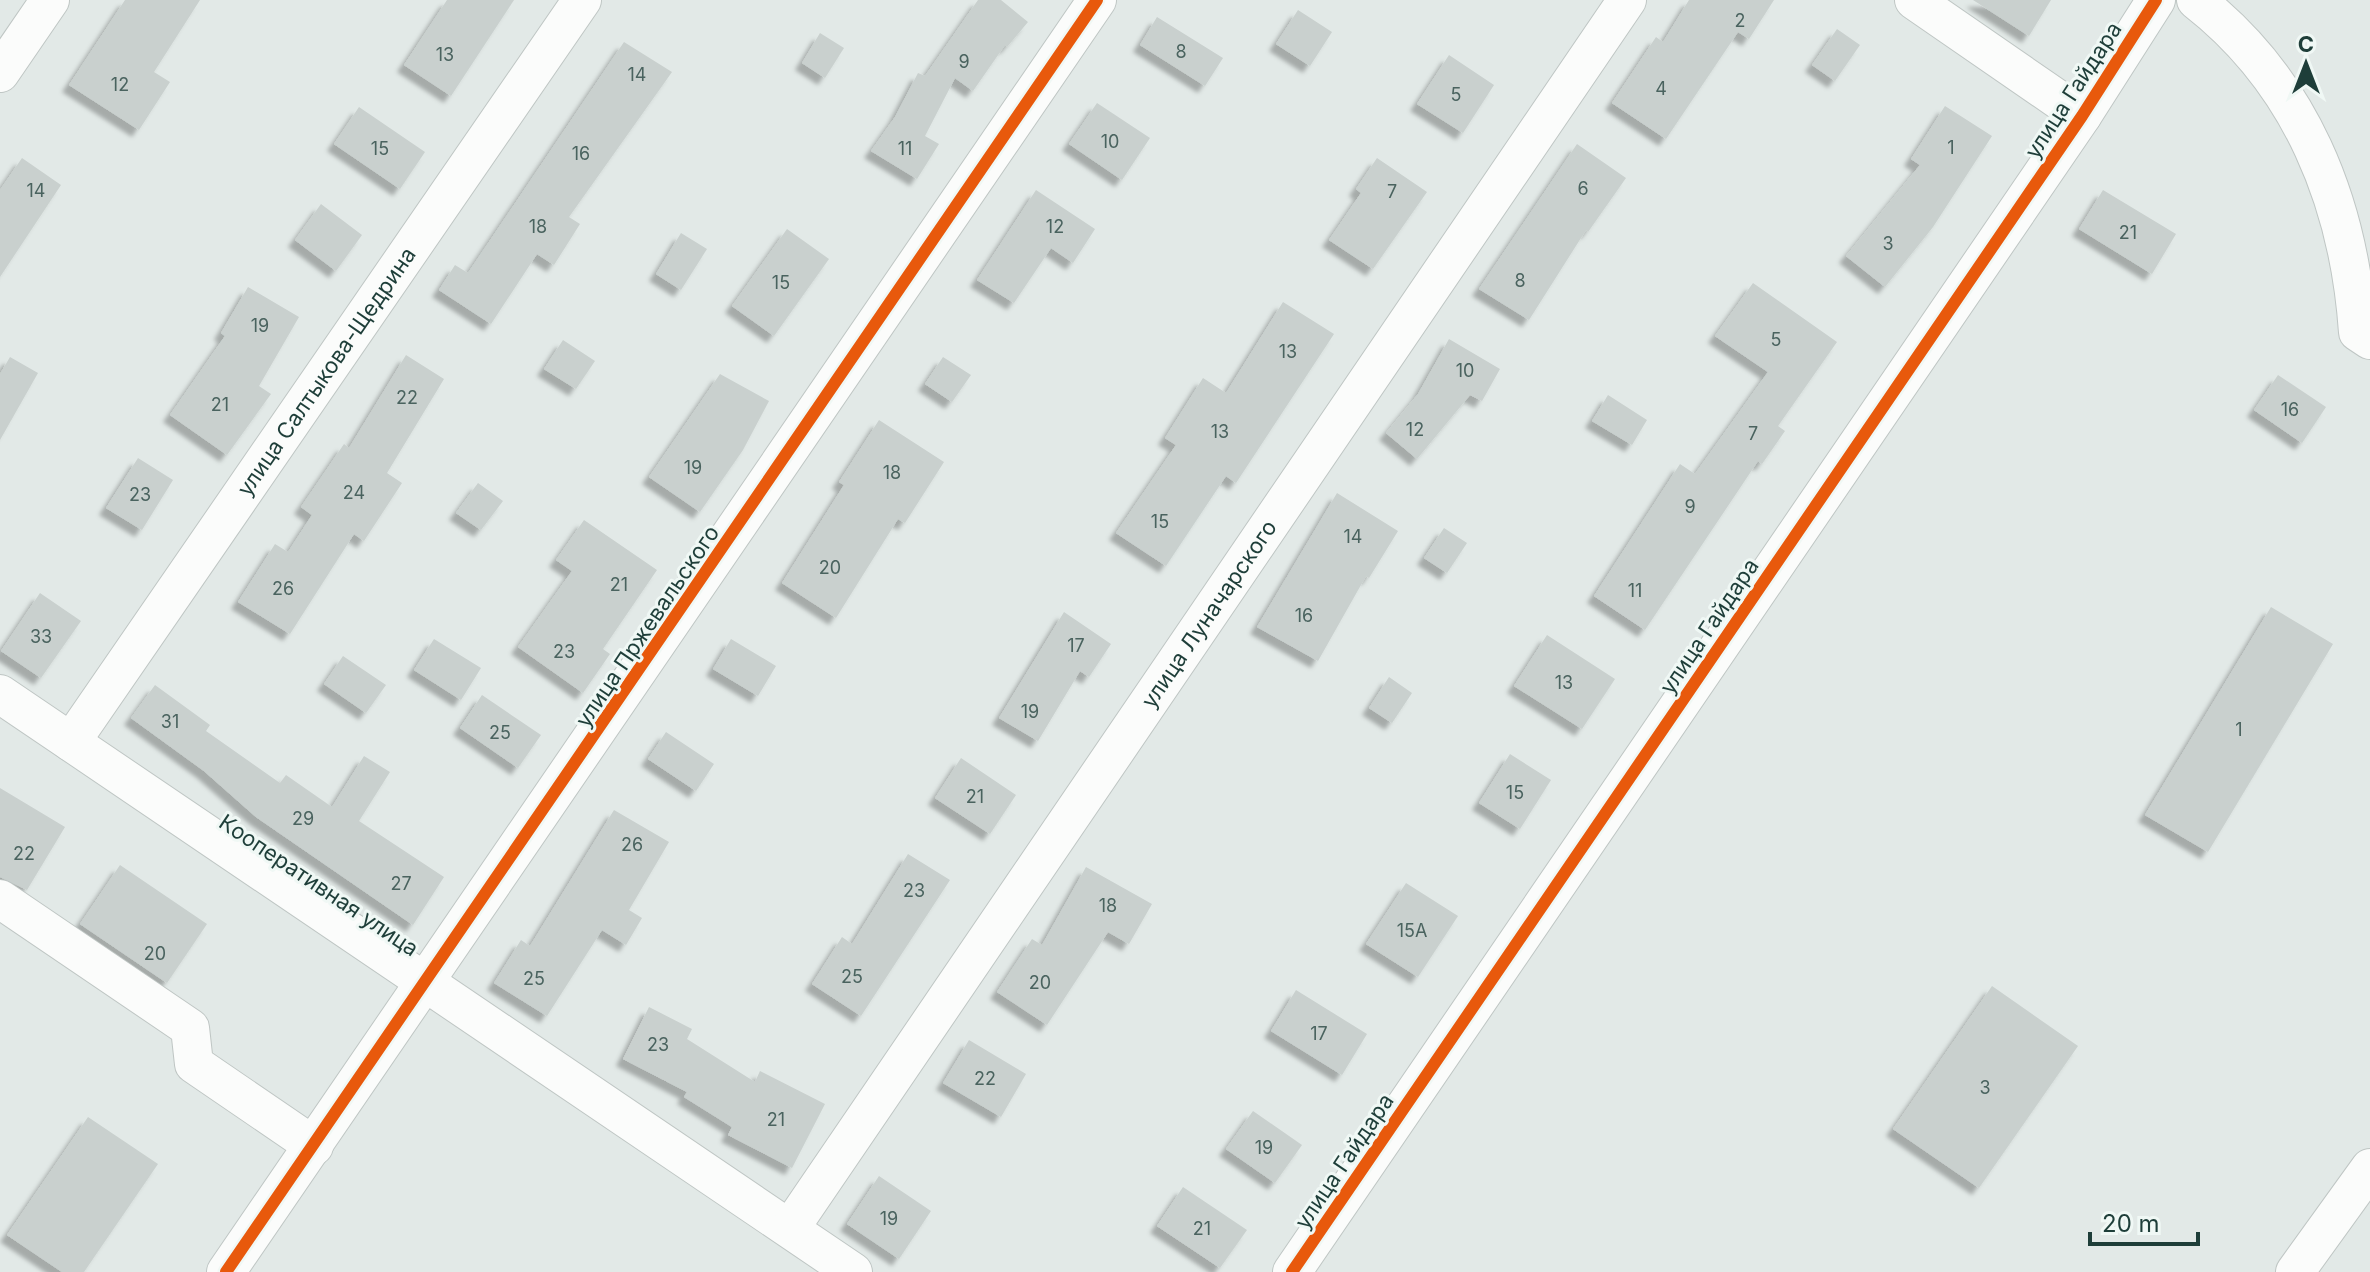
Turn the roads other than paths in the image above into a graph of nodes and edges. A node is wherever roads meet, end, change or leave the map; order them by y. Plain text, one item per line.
1 (50, 0) edge
2 (582, 0) edge
3 (1097, 0) edge
4 (1627, 0) edge
5 (1914, 0) edge
6 (2156, 0) edge
7 (2196, 0) edge
8 (0, 73) edge
9 (2082, 116) junction
10 (2370, 340) edge
11 (0, 694) edge
12 (71, 742) junction
13 (0, 899) edge
14 (428, 982) junction
15 (314, 1146) junction
16 (2370, 1168) edge
17 (791, 1227) junction
18 (226, 1272) edge
19 (853, 1272) edge
20 (1292, 1272) edge
21 (2295, 1272) edge

1 - 8 street
2 - 12 street, улица Салтыкова-Щедрина
3 - 14 street, улица Пржевальского
4 - 17 street, улица Луначарского
5 - 9 street
6 - 9 street, улица Гайдара
7 - 10 street
9 - 20 street, улица Гайдара
11 - 12 street, Кооперативная улица
12 - 14 street, Кооперативная улица
13 - 15 street
14 - 15 street, улица Пржевальского
14 - 17 street, Кооперативная улица
15 - 18 street, улица Пржевальского
16 - 21 street
17 - 19 street, Кооперативная улица

